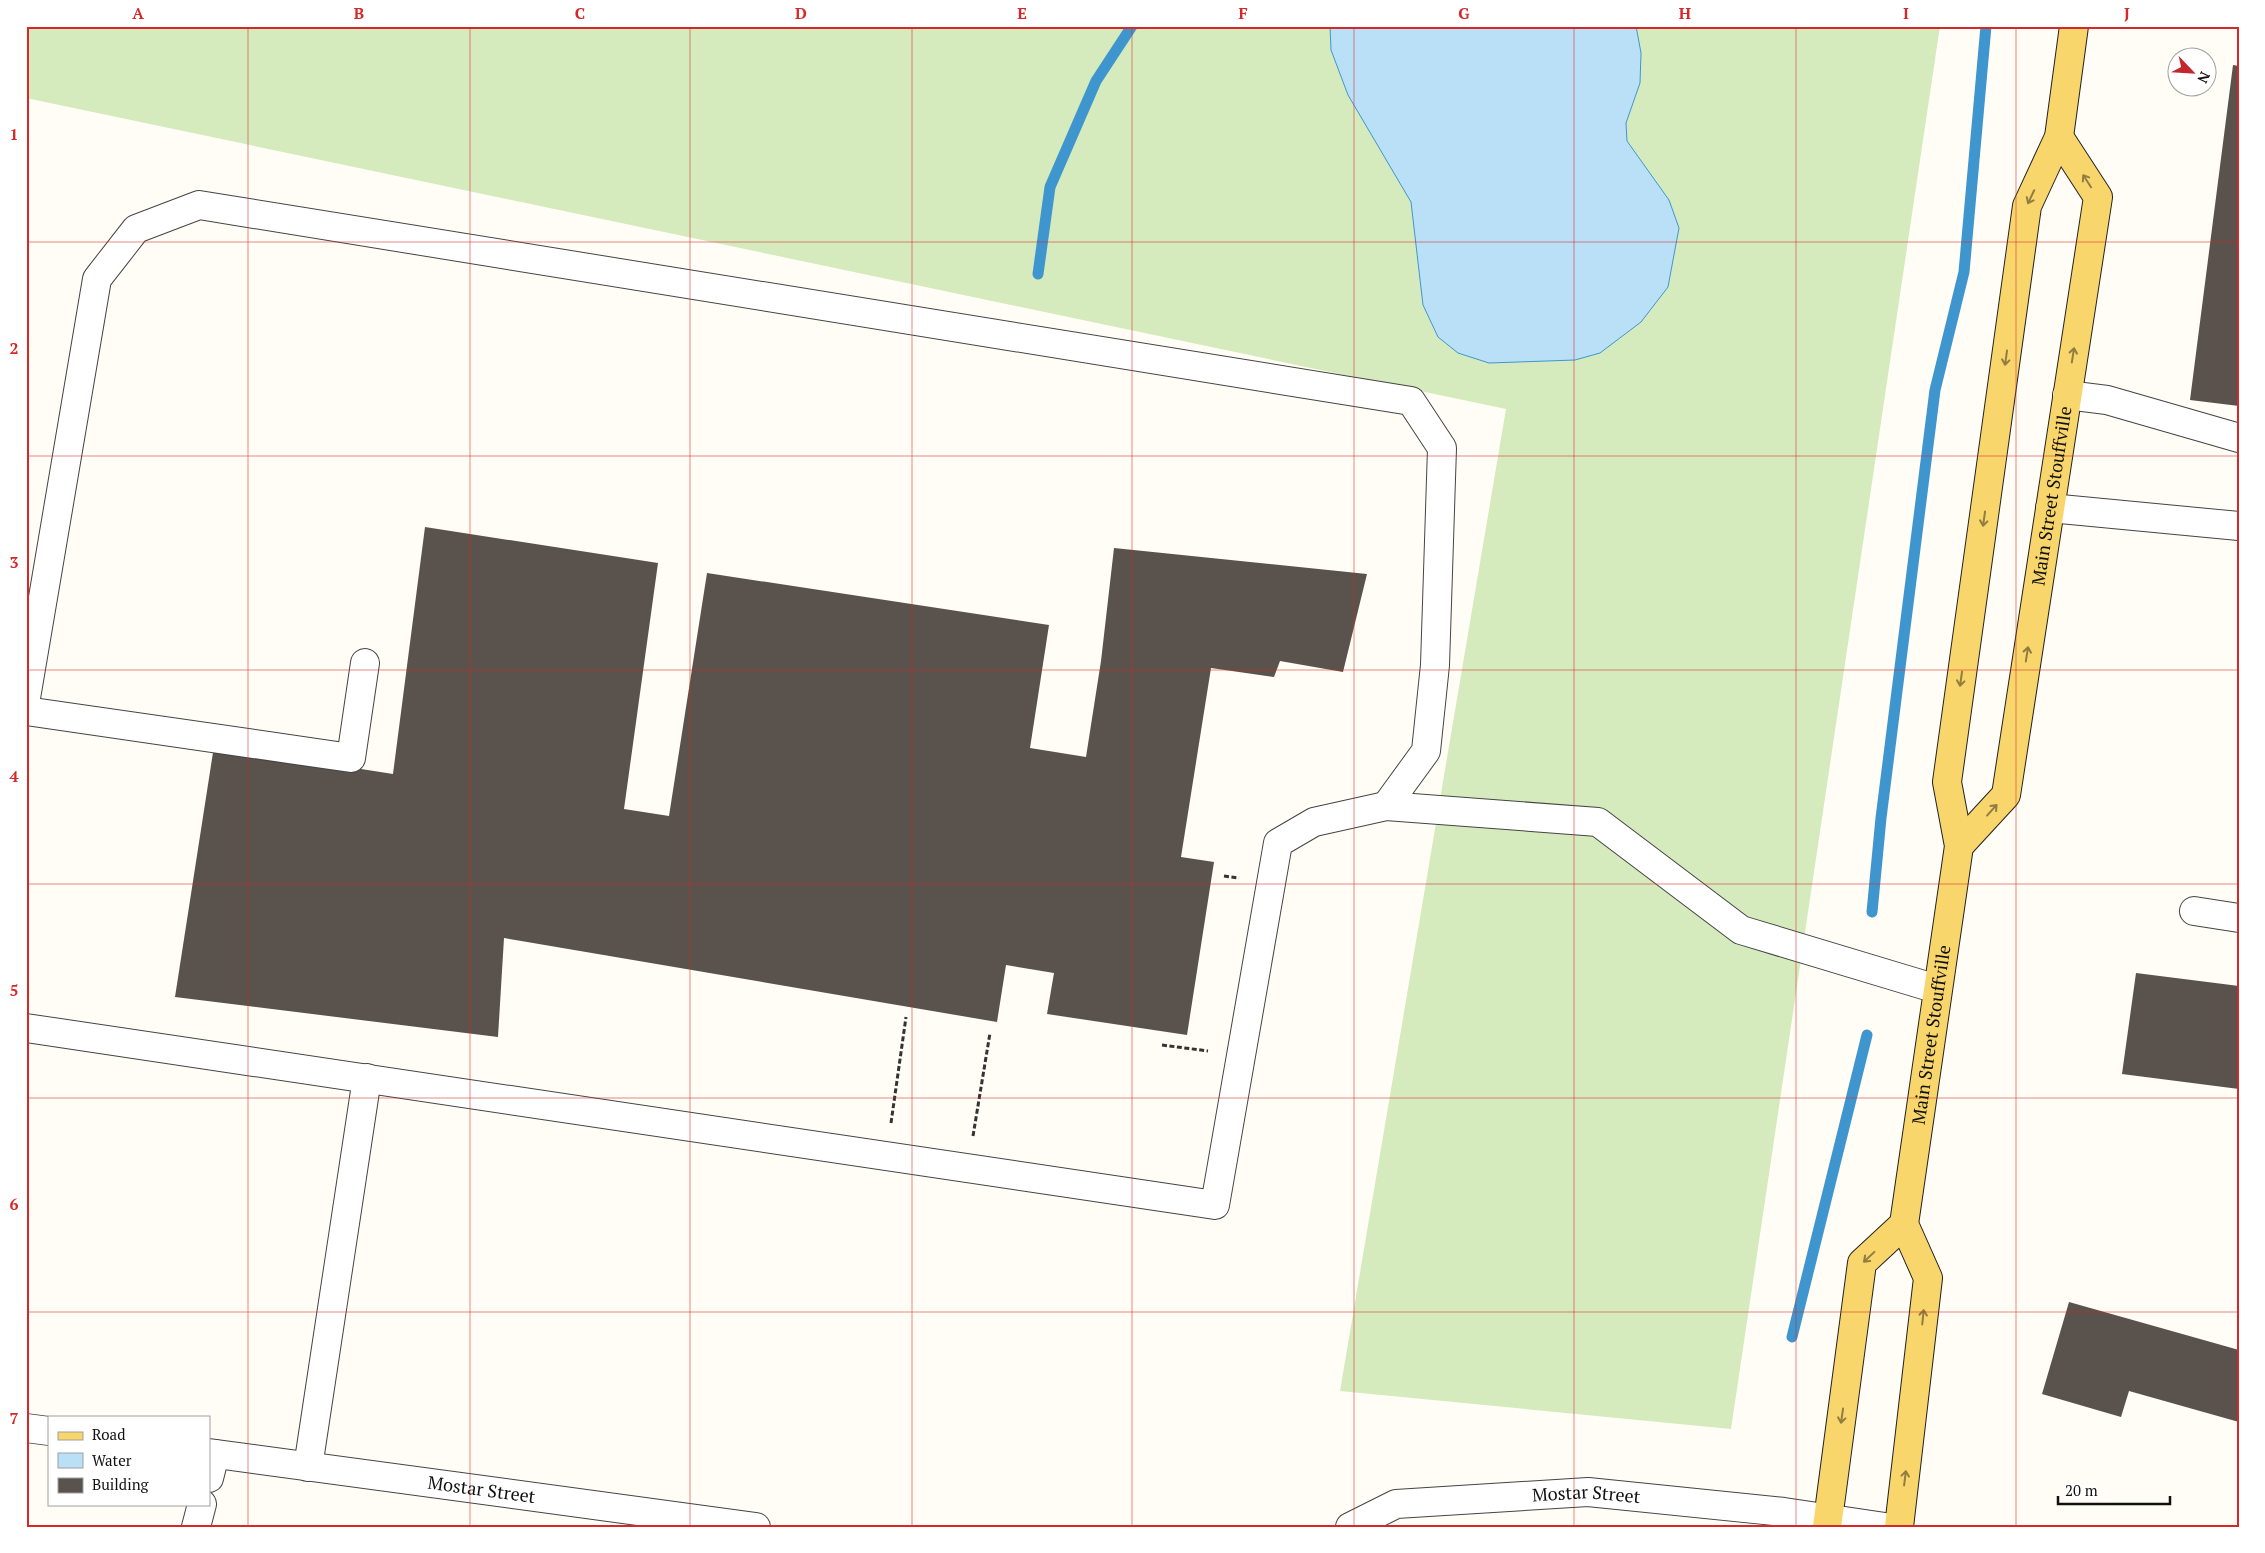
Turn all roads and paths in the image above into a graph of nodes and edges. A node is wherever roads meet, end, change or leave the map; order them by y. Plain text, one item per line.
1 (2074, 26) edge
2 (2060, 137) junction
3 (2067, 395) junction
4 (2239, 438) edge
5 (2050, 508) junction
6 (2239, 526) edge
7 (365, 663) dead end
8 (26, 698) edge
9 (26, 711) edge
10 (1386, 806) junction
11 (1959, 846) junction
12 (2194, 911) dead end
13 (2239, 918) edge
14 (1937, 990) junction
15 (906, 1017) dead end
16 (26, 1028) edge
17 (990, 1033) dead end
18 (1162, 1045) dead end
19 (1241, 1056) junction
20 (367, 1078) junction
21 (886, 1156) junction
22 (968, 1168) junction
23 (1904, 1224) junction
24 (26, 1428) edge
25 (48, 1431) edge
26 (211, 1462) edge
27 (308, 1467) junction
28 (201, 1506) edge
29 (1827, 1522) edge
30 (196, 1527) edge
31 (756, 1527) edge
32 (1350, 1527) edge
33 (1884, 1527) edge
34 (1899, 1527) edge

1 - 2 main road, Main Street Stouffville
3 -> 2 main road, Main Street Stouffville
2 -> 11 main road, Main Street Stouffville
3 - 4 street
3 - 5 main road, Main Street Stouffville
5 - 6 street
11 -> 5 main road, Main Street Stouffville
7 - 9 street
8 - 10 street
10 - 14 street
10 - 19 street
11 - 14 main road, Main Street Stouffville
12 - 13 street
14 - 23 main road, Main Street Stouffville
15 - 21 path
16 - 20 street
17 - 22 path
18 - 19 path
19 - 22 street
20 - 21 street
20 - 27 street
21 - 22 street
23 -> 29 main road
34 -> 23 main road
24 - 25 street
26 - 27 street, Mostar Street
27 - 31 street, Mostar Street
28 - 30 street
29 - 32 street, Mostar Street
29 - 33 street, Mostar Street

